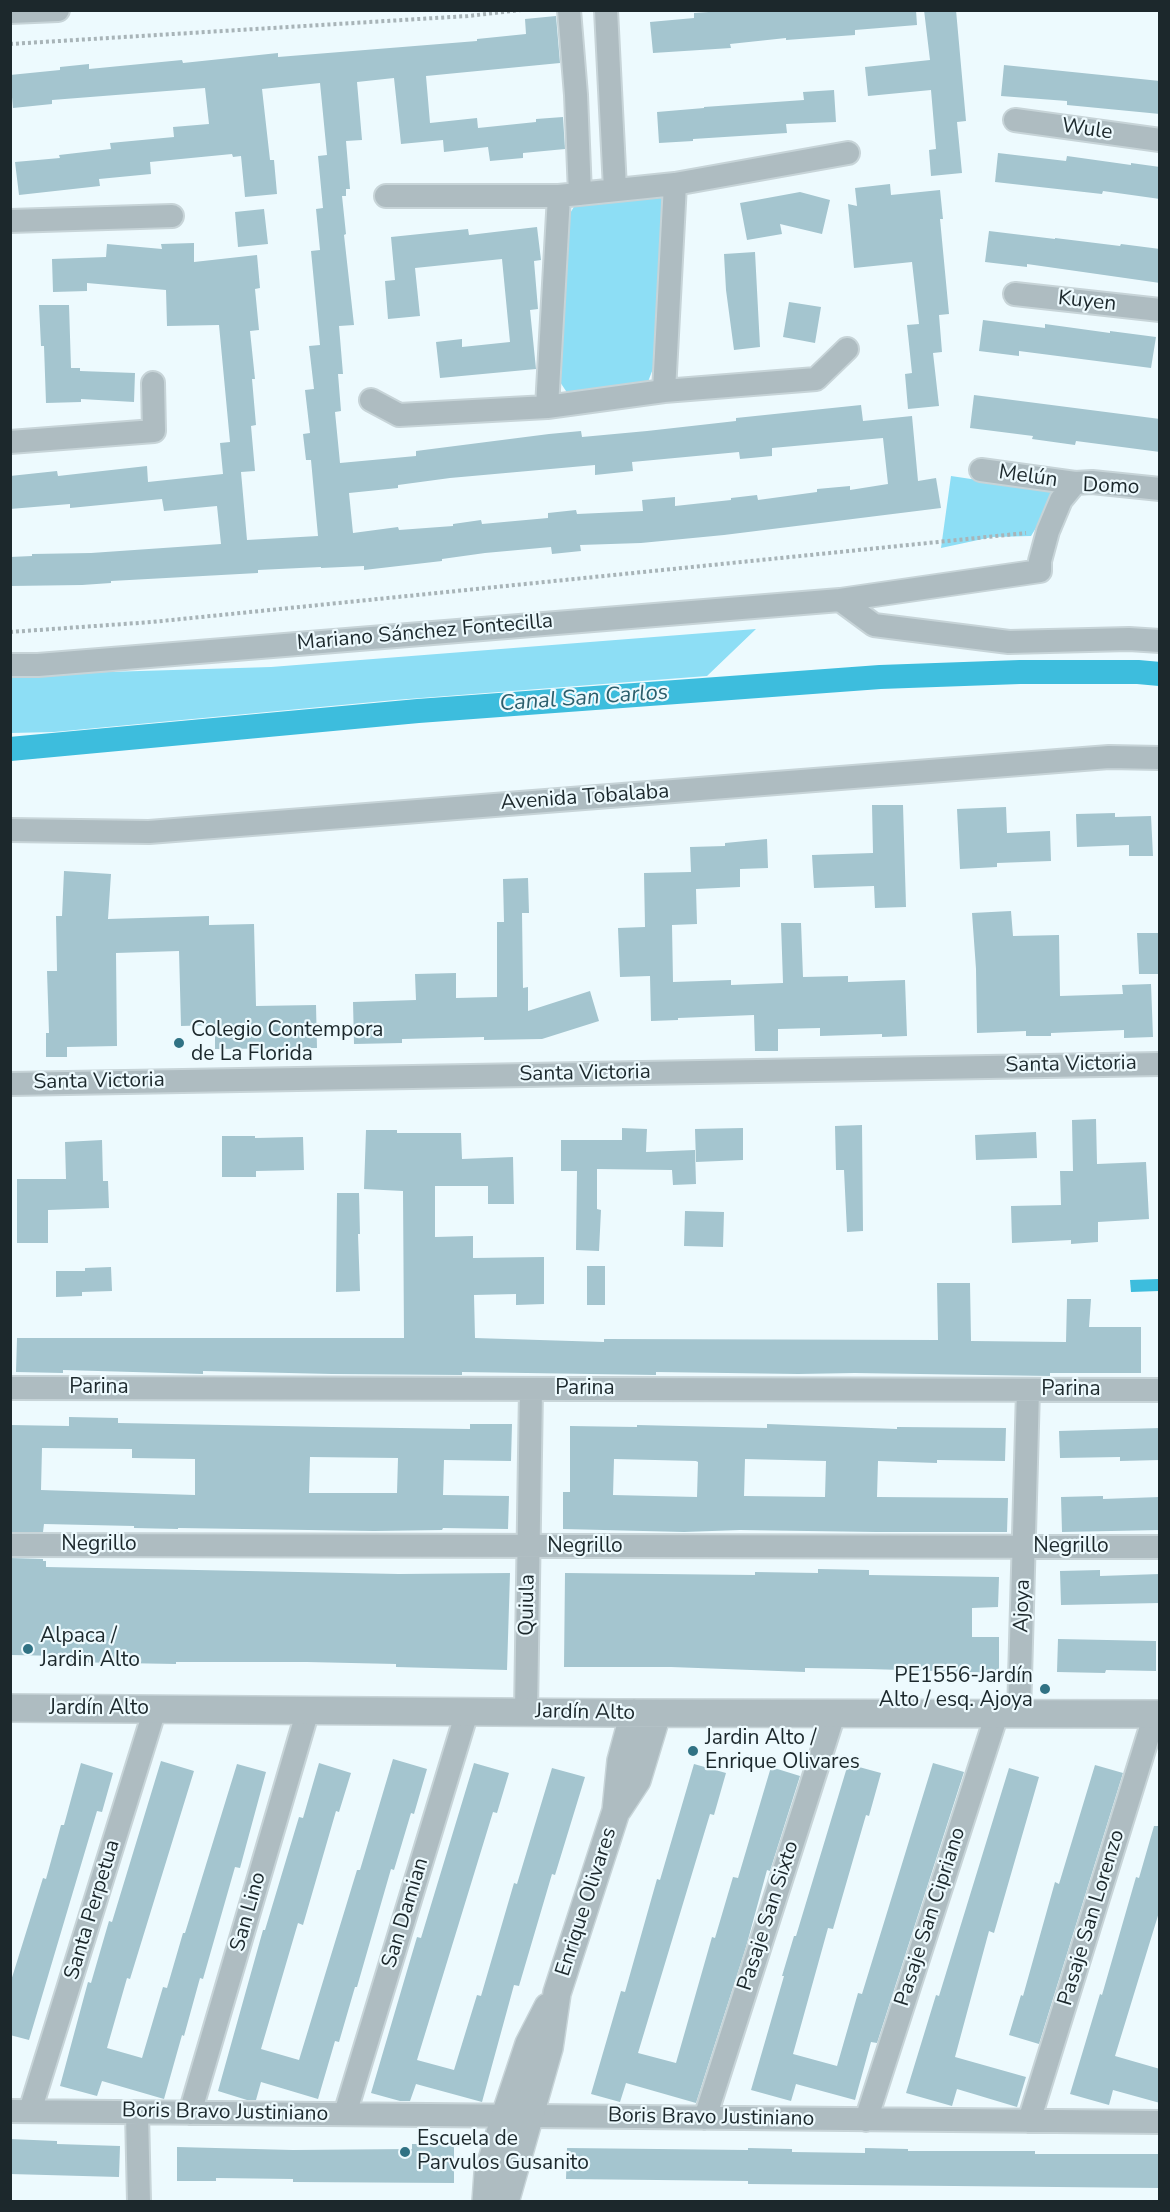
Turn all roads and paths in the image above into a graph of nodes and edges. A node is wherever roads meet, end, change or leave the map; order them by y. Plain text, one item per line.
1 (58, 10) edge
2 (521, 10) edge
3 (569, 10) edge
4 (606, 10) edge
5 (10, 12) edge
6 (10, 44) edge
7 (1015, 120) dead end
8 (1160, 140) edge
9 (848, 153) dead end
10 (675, 184) junction
11 (615, 189) junction
12 (569, 195) junction
13 (386, 196) dead end
14 (172, 216) dead end
15 (10, 221) edge
16 (1015, 294) dead end
17 (1160, 310) edge
18 (847, 349) dead end
19 (153, 383) dead end
20 (664, 391) junction
21 (371, 400) dead end
22 (547, 407) junction
23 (10, 442) edge
24 (981, 470) dead end
25 (1075, 483) junction
26 (1160, 489) edge
27 (1048, 531) junction
28 (1040, 561) joint
29 (840, 600) junction
30 (10, 632) edge
31 (1160, 642) edge
32 (10, 665) edge
33 (1160, 758) edge
34 (10, 830) edge
35 (1160, 1064) edge
36 (10, 1084) edge
37 (10, 1388) edge
38 (531, 1389) junction
39 (1028, 1390) junction
40 (1160, 1390) edge
41 (10, 1545) edge
42 (529, 1547) junction
43 (1026, 1547) junction
44 (1160, 1547) edge
45 (10, 1708) edge
46 (155, 1709) junction
47 (308, 1710) junction
48 (467, 1712) junction
49 (526, 1712) junction
50 (646, 1714) junction
51 (834, 1714) junction
52 (1008, 1714) junction
53 (1157, 1714) edge
54 (20, 2111) edge
55 (137, 2113) junction
56 (190, 2113) junction
57 (345, 2114) junction
58 (516, 2116) junction
59 (705, 2118) junction
60 (866, 2120) junction
61 (1029, 2121) junction
62 (1160, 2122) edge
63 (139, 2202) edge
64 (486, 2202) edge
65 (505, 2202) edge

1 - 5 street
2 - 6 path
3 - 12 street
4 - 11 street
7 - 8 street, Wule
9 - 10 street
10 - 11 street
10 - 20 street
11 - 12 street
12 - 13 street
12 - 22 street
14 - 15 street
16 - 17 street, Kuyen
18 - 20 street
19 - 23 street
20 - 22 street
21 - 22 street
24 - 25 street, Melún
25 - 26 street, Domo
25 - 27 street, Domo
27 - 28 street, Domo
27 - 30 path
28 - 29 street, Mariano Sánchez Fontecilla
29 - 31 street
29 - 32 street, Mariano Sánchez Fontecilla
33 - 34 street, Avenida Tobalaba
35 - 36 street, Santa Victoria
37 - 38 street, Parina
38 - 39 street, Parina
38 - 42 street, Quiula
39 - 40 street, Parina
39 - 43 street, Ajoya
41 - 42 street, Negrillo
42 - 43 street, Negrillo
42 - 49 street, Quiula
43 - 44 street, Negrillo
43 - 52 street, Ajoya
45 - 46 street, Jardín Alto
46 - 47 street, Jardín Alto
46 - 54 street, Santa Perpetua
47 - 48 street, Jardín Alto
47 - 56 street, San Lino
48 - 49 street, Jardín Alto
48 - 57 street, San Damian
49 - 50 street, Jardín Alto
50 - 51 street, Jardín Alto
50 - 58 street, Enrique Olivares
51 - 52 street, Jardín Alto
51 - 59 street, Pasaje San Sixto
52 - 53 street, Jardín Alto
52 - 60 street, Pasaje San Cipriano
53 - 61 street, Pasaje San Lorenzo
54 - 55 street, Boris Bravo Justiniano
55 - 56 street, Boris Bravo Justiniano
55 - 63 street
56 - 57 street, Boris Bravo Justiniano
57 - 58 street, Boris Bravo Justiniano
58 - 59 street, Boris Bravo Justiniano
58 - 64 street, Enrique Olivares
58 - 65 street, Enrique Olivares
59 - 60 street, Boris Bravo Justiniano
60 - 61 street, Boris Bravo Justiniano
61 - 62 street, Boris Bravo Justiniano

